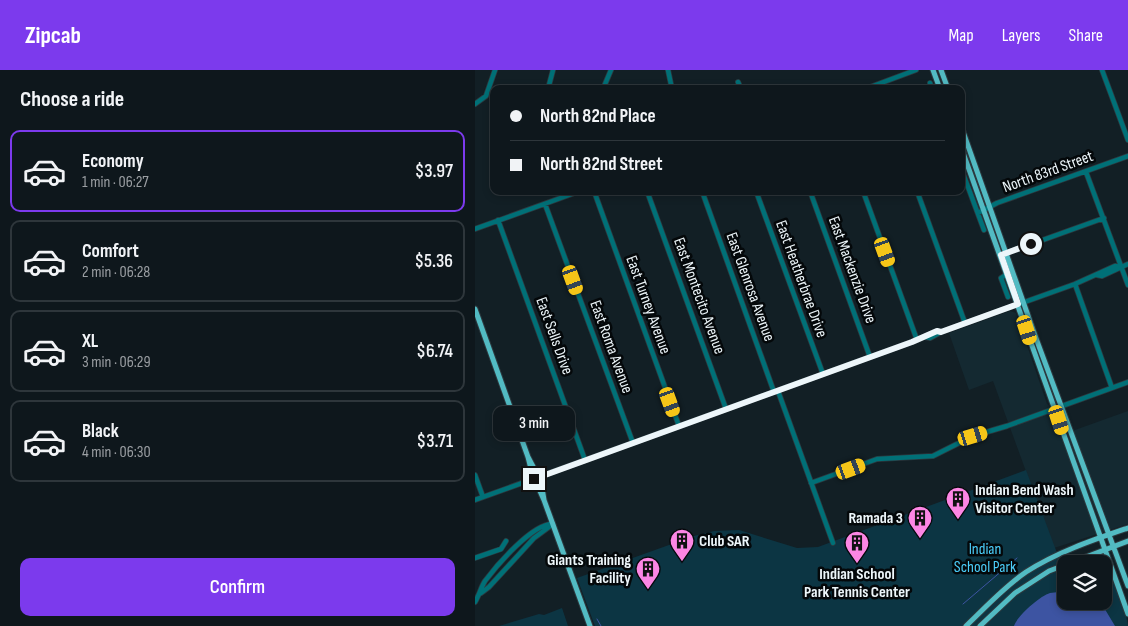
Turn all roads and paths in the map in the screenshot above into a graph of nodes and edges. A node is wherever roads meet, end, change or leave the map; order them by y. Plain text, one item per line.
1 (495, 70) edge
2 (553, 70) edge
3 (611, 70) edge
4 (668, 70) edge
5 (916, 70) edge
6 (933, 70) edge
7 (941, 70) edge
8 (1102, 70) edge
9 (738, 82) dead end
10 (550, 85) edge
11 (605, 85) edge
12 (671, 85) edge
13 (739, 85) edge
14 (881, 85) edge
15 (938, 85) edge
16 (946, 85) edge
17 (475, 104) edge
18 (965, 137) edge
19 (1128, 140) edge
20 (1128, 156) edge
21 (965, 158) edge
22 (1086, 172) junction
23 (965, 179) edge
24 (569, 195) edge
25 (595, 195) edge
26 (648, 195) edge
27 (703, 195) edge
28 (757, 195) edge
29 (811, 195) edge
30 (864, 195) edge
31 (918, 195) edge
32 (545, 204) junction
33 (991, 207) junction
34 (985, 210) junction
35 (978, 213) junction
36 (1104, 218) junction
37 (498, 220) junction
38 (475, 229) edge
39 (984, 230) dead end
40 (1007, 253) junction
41 (1001, 255) junction
42 (1128, 264) edge
43 (1121, 267) junction
44 (1007, 274) junction
45 (1075, 284) junction
46 (1128, 285) edge
47 (1008, 297) dead end
48 (1024, 302) junction
49 (1018, 304) junction
50 (475, 309) edge
51 (965, 323) junction
52 (917, 340) junction
53 (870, 357) junction
54 (823, 374) junction
55 (1128, 382) edge
56 (1113, 388) junction
57 (776, 391) junction
58 (1061, 406) junction
59 (727, 409) junction
60 (1055, 409) junction
61 (679, 426) junction
62 (633, 443) junction
63 (585, 460) junction
64 (475, 475) edge
65 (536, 478) junction
66 (811, 483) junction
67 (483, 497) junction
68 (475, 500) edge
69 (553, 524) junction
70 (1128, 528) edge
71 (1109, 535) junction
72 (1100, 538) junction
73 (506, 541) dead end
74 (1128, 541) edge
75 (833, 543) dead end
76 (1113, 546) junction
77 (1104, 550) junction
78 (475, 558) edge
79 (1128, 586) edge
80 (475, 588) edge
81 (480, 594) junction
82 (475, 602) edge
83 (1128, 614) edge
84 (590, 626) edge
85 (966, 626) edge
86 (980, 626) edge

1 - 17 street
2 - 10 street
3 - 11 street
4 - 12 street
5 - 14 street
6 - 15 main road
7 - 16 main road
8 - 19 street
9 - 13 street
18 - 33 main road
20 - 22 street, North 83rd Street
21 - 34 main road
22 - 33 street, North 83rd Street
22 - 36 street
23 - 35 street
24 - 32 street
25 - 61 street, East Turney Avenue
26 - 59 street, East Montecito Avenue
27 - 57 street, East Glenrosa Avenue
28 - 54 street, East Heatherbrae Drive
29 - 53 street, East Mackenzie Drive
30 - 52 street
31 - 51 street
32 - 37 street
32 - 62 street, East Roma Avenue
33 - 34 street, North 83rd Street
33 - 40 main road
34 - 35 street, North 83rd Street
34 - 41 main road
35 - 39 street
36 - 40 street
36 - 43 street
37 - 38 street
37 - 63 street, East Sells Drive
40 - 41 street
40 - 48 main road
41 - 44 main road
42 - 43 street
43 - 45 street
43 - 46 street
44 - 47 street
44 - 49 main road
45 - 48 street
45 - 56 street
48 - 49 street
48 - 58 main road
49 - 51 street
49 - 60 main road
50 - 65 main road
51 - 52 street
52 - 53 street
53 - 54 street
54 - 57 street
55 - 56 street
56 - 58 street
57 - 59 street
57 - 66 street, East Glenrosa Avenue
58 - 60 street
58 - 71 main road
59 - 61 street
60 - 66 street
60 - 72 main road
61 - 62 street
62 - 63 street
63 - 65 street
64 - 67 street
65 - 67 street
65 - 69 main road
66 - 75 street, East Glenrosa Avenue
67 - 68 street
69 - 81 street
69 - 84 main road
70 - 71 main road
71 - 72 main road
71 - 76 main road
72 - 77 main road
72 - 85 main road
73 - 78 street
74 - 76 main road
76 - 77 main road
76 - 79 main road
77 - 83 main road
77 - 86 main road
80 - 81 street
81 - 82 street

